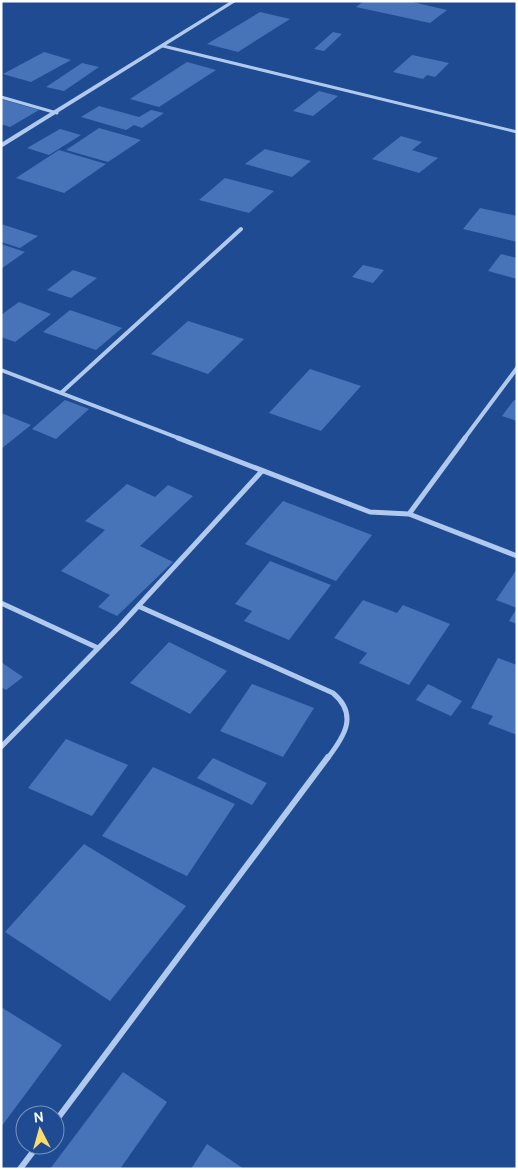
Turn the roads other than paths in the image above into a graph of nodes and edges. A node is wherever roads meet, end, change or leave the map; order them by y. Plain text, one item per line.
1 (235, 1) edge
2 (163, 46) junction
3 (1, 97) edge
4 (57, 112) junction
5 (517, 132) edge
6 (1, 146) edge
7 (241, 229) dead end
8 (517, 368) edge
9 (1, 370) edge
10 (61, 393) junction
11 (262, 471) junction
12 (409, 514) junction
13 (517, 556) edge
14 (1, 603) edge
15 (138, 606) junction
16 (98, 648) junction
17 (1, 747) edge
18 (65, 1109) edge
19 (30, 1155) edge
20 (20, 1169) edge

1 - 2 street
2 - 4 street
2 - 5 street
3 - 4 street
4 - 6 street
7 - 10 street
8 - 12 street
9 - 10 street
10 - 11 street
11 - 12 street
11 - 15 street
12 - 13 street
14 - 16 street
15 - 16 street
15 - 18 street
16 - 17 street
19 - 20 street

